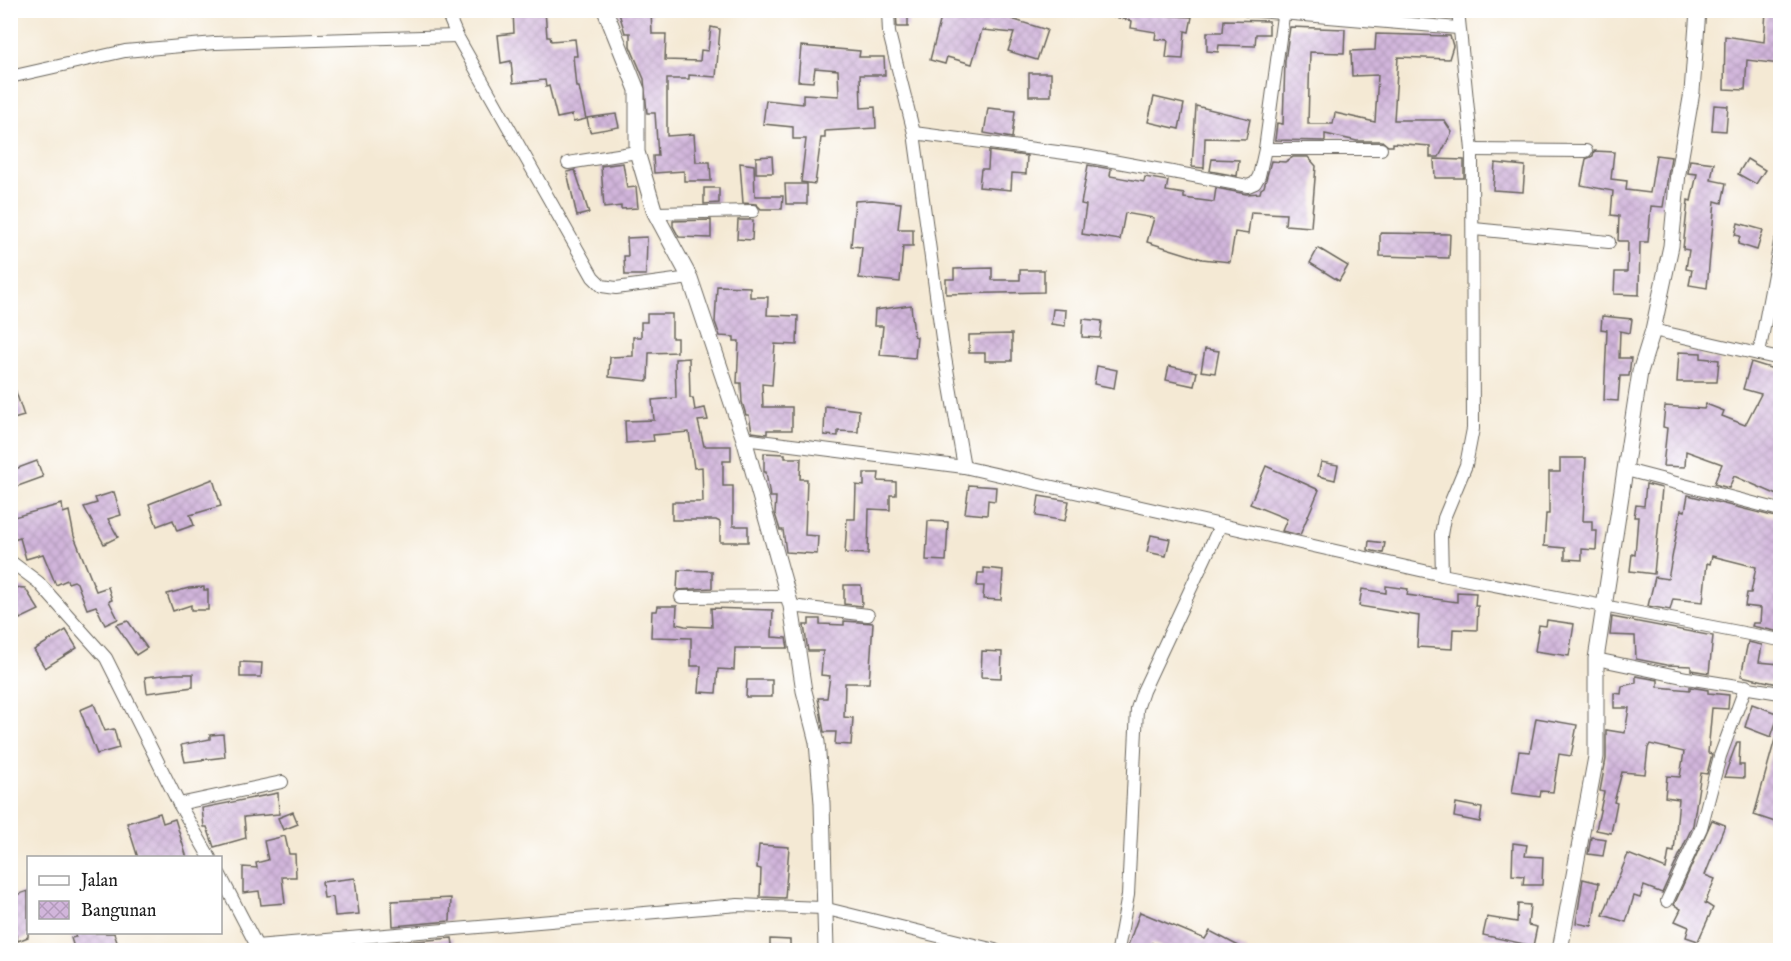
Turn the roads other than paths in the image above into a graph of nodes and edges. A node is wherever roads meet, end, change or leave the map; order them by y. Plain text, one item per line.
1 (446, 10) edge
2 (605, 10) edge
3 (888, 10) edge
4 (1247, 10) edge
5 (1458, 10) edge
6 (1698, 10) edge
7 (1283, 16) junction
8 (1458, 28) junction
9 (457, 36) junction
10 (10, 76) edge
11 (914, 133) junction
12 (1265, 148) junction
13 (1381, 149) dead end
14 (1472, 150) junction
15 (1586, 151) dead end
16 (638, 152) junction
17 (568, 163) dead end
18 (753, 211) dead end
19 (655, 213) junction
20 (1474, 229) junction
21 (1609, 242) dead end
22 (1780, 242) edge
23 (690, 278) junction
24 (1653, 330) junction
25 (1759, 354) junction
26 (1780, 359) edge
27 (744, 439) junction
28 (964, 467) junction
29 (1626, 470) junction
30 (1780, 510) edge
31 (1220, 526) junction
32 (10, 561) edge
33 (1442, 575) junction
34 (681, 597) dead end
35 (789, 601) junction
36 (1604, 608) junction
37 (868, 615) dead end
38 (1780, 640) edge
39 (1596, 659) junction
40 (1746, 686) junction
41 (1780, 693) edge
42 (282, 782) dead end
43 (180, 804) junction
44 (209, 856) edge
45 (222, 879) edge
46 (1666, 900) dead end
47 (823, 908) junction
48 (258, 948) edge
49 (826, 951) edge
50 (995, 951) edge
51 (1118, 951) edge
52 (1560, 951) edge

1 - 9 street
2 - 16 street
3 - 11 street
4 - 7 street
5 - 8 street
6 - 24 street
7 - 8 street
7 - 12 street
8 - 14 street
9 - 10 street
9 - 23 street
11 - 12 street
11 - 28 street
12 - 13 street
14 - 15 street
14 - 20 street
16 - 17 street
16 - 19 street
18 - 19 street
19 - 23 street
20 - 21 street
20 - 33 street
22 - 25 street
23 - 27 street
24 - 25 street
24 - 29 street
25 - 26 street
27 - 28 street
27 - 35 street
28 - 31 street
29 - 30 street
29 - 36 street
31 - 33 street
31 - 51 street
32 - 43 street
33 - 36 street
34 - 35 street
35 - 37 street
35 - 47 street
36 - 38 street
36 - 39 street
39 - 40 street
39 - 52 street
40 - 41 street
40 - 46 street
42 - 43 street
43 - 44 street
45 - 48 street
47 - 48 street
47 - 49 street
47 - 50 street

